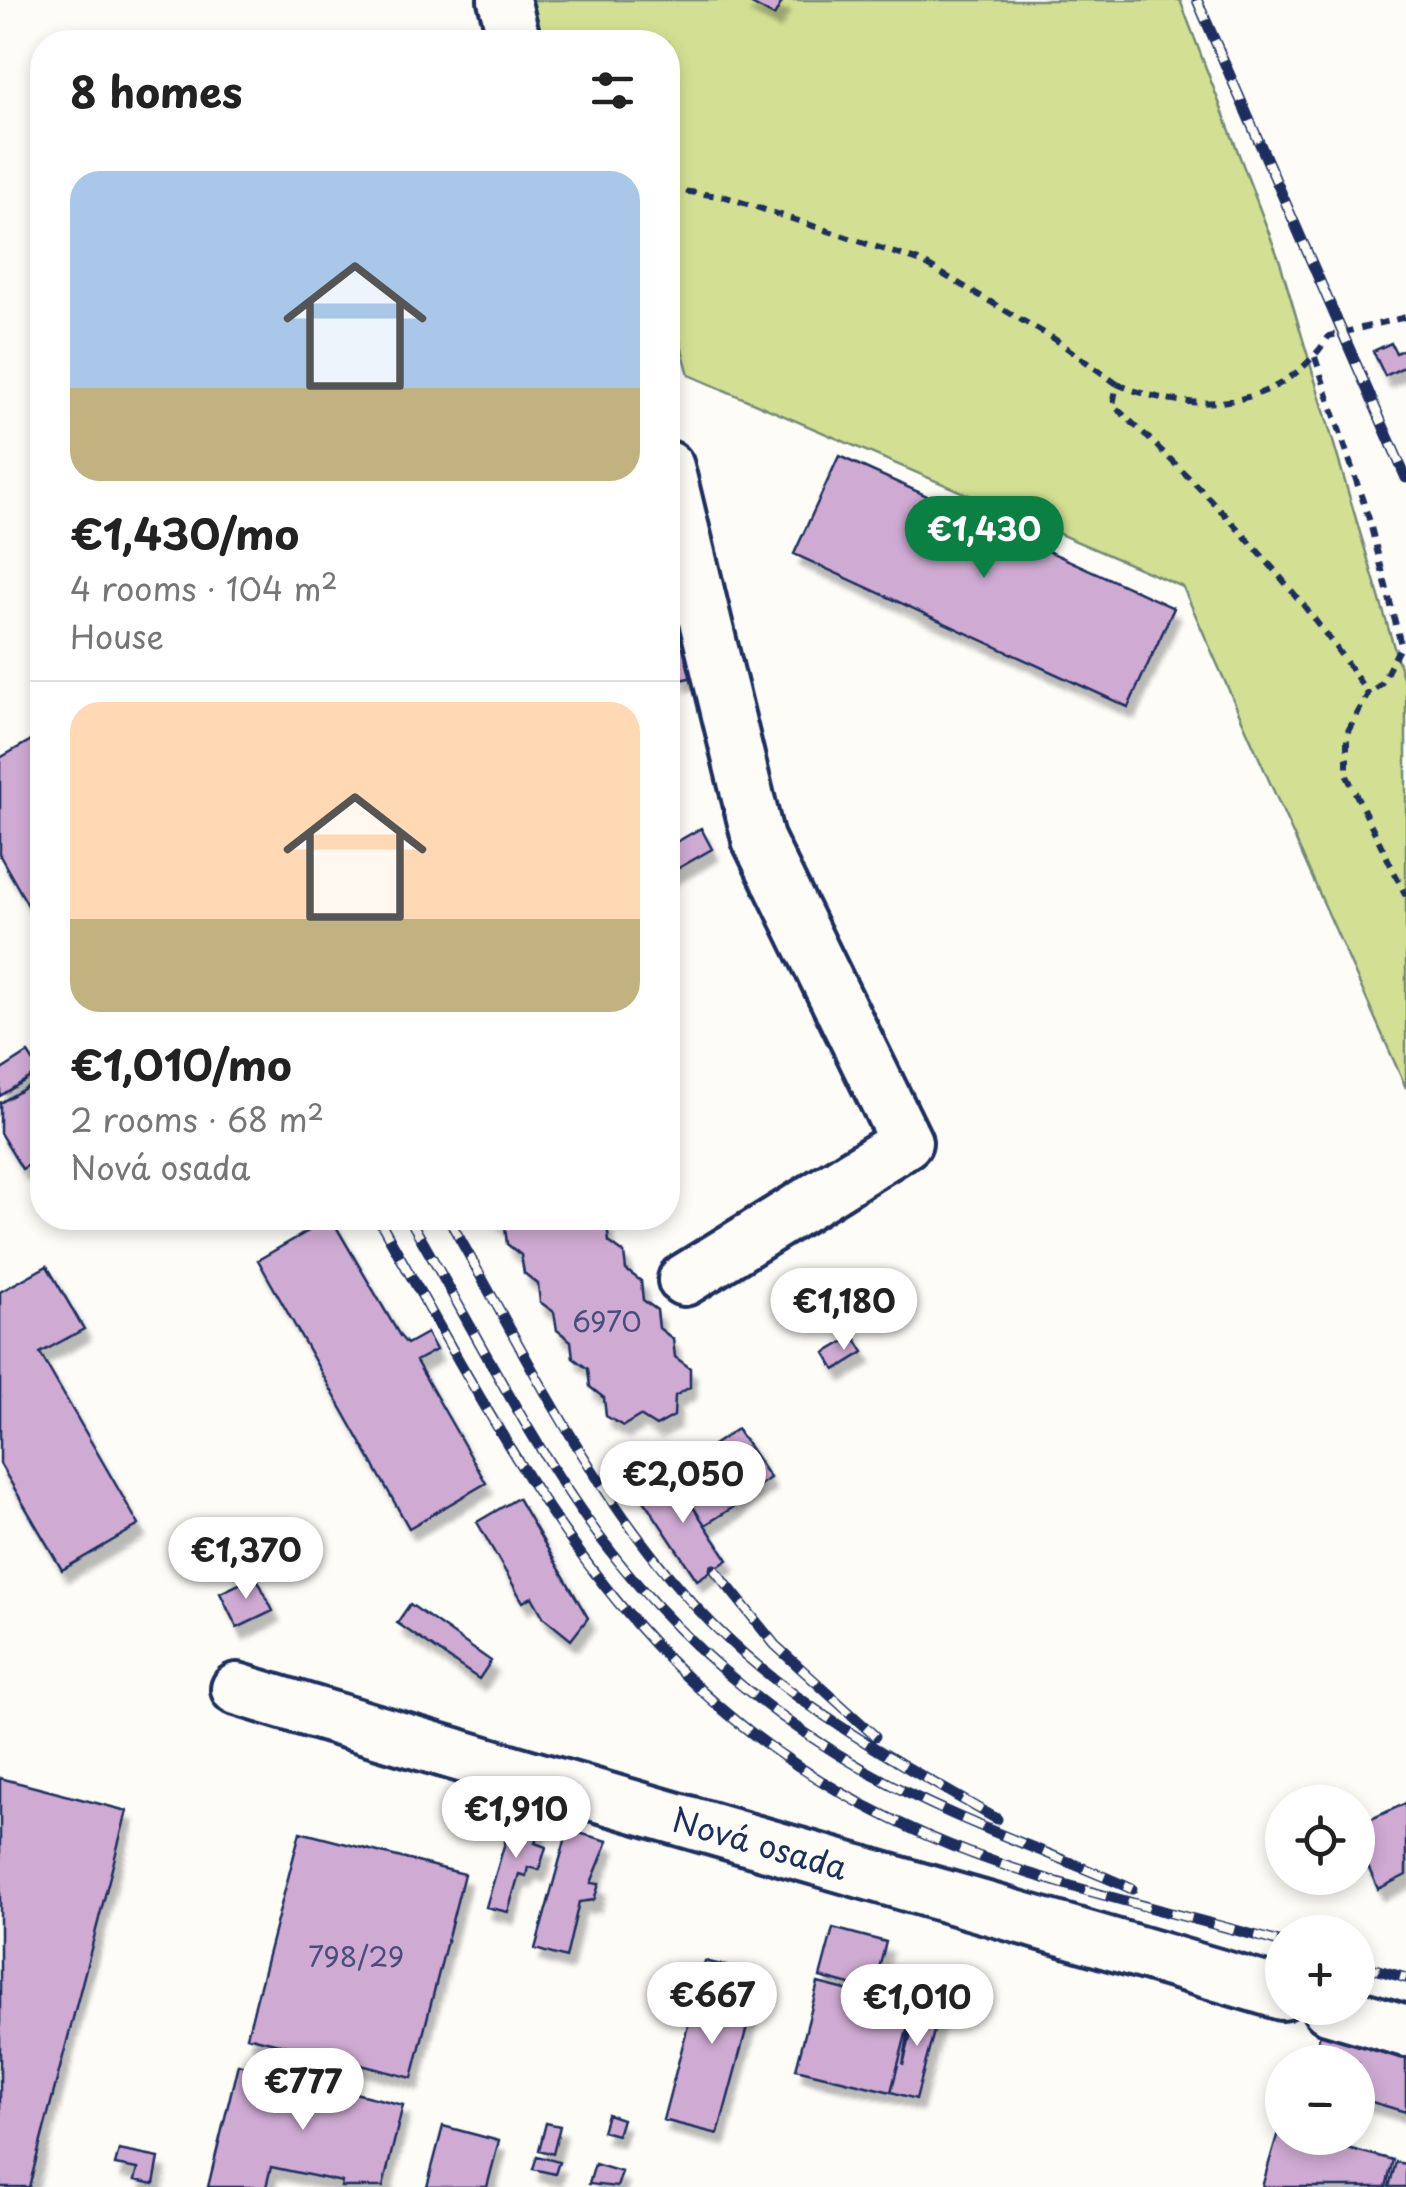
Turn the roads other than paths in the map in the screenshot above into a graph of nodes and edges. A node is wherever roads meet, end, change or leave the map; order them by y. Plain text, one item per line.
1 (504, 0) edge
2 (512, 30) edge
3 (680, 517) edge
4 (684, 1280) dead end
5 (237, 1689) dead end
6 (1265, 1989) edge
7 (1375, 2022) edge
8 (1406, 2031) edge

1 - 2 street
3 - 4 street
5 - 6 street, Nová osada
7 - 8 street

